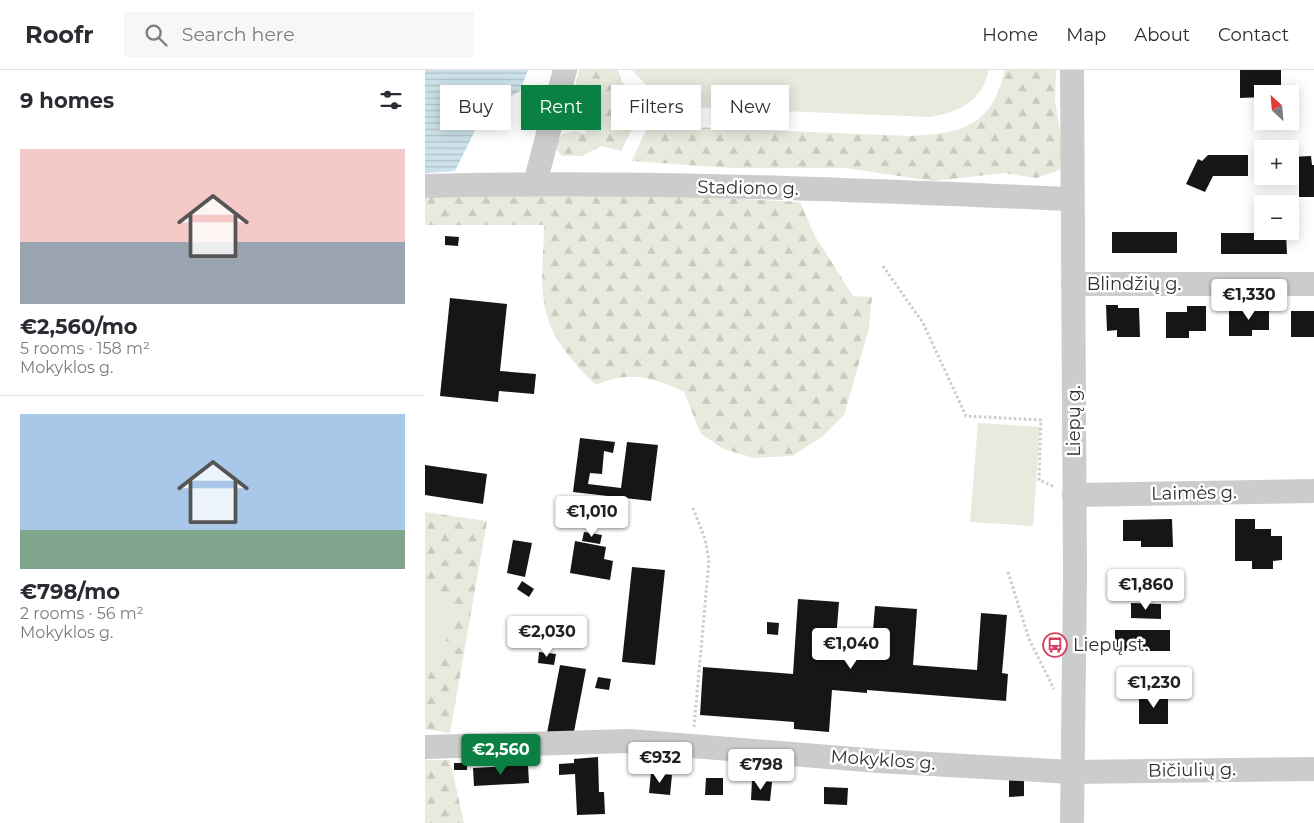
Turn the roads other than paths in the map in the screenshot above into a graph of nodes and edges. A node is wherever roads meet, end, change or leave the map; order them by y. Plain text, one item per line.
1 (565, 70) edge
2 (1072, 70) edge
3 (535, 183) junction
4 (425, 186) edge
5 (1071, 199) junction
6 (1073, 284) junction
7 (1314, 284) edge
8 (1314, 491) edge
9 (1074, 495) junction
10 (425, 747) edge
11 (1314, 769) edge
12 (1071, 772) junction
13 (1072, 823) edge

1 - 3 street
2 - 5 street, Liepų g.
3 - 4 street, Stadiono g.
3 - 5 street, Stadiono g.
5 - 6 street, Liepų g.
6 - 7 street, Blindžių g.
6 - 9 street, Liepų g.
8 - 9 street, Laimės g.
9 - 12 street, Liepų g.
10 - 12 street, Mokyklos g.
11 - 12 street, Bičiulių g.
12 - 13 street, Liepų g.

